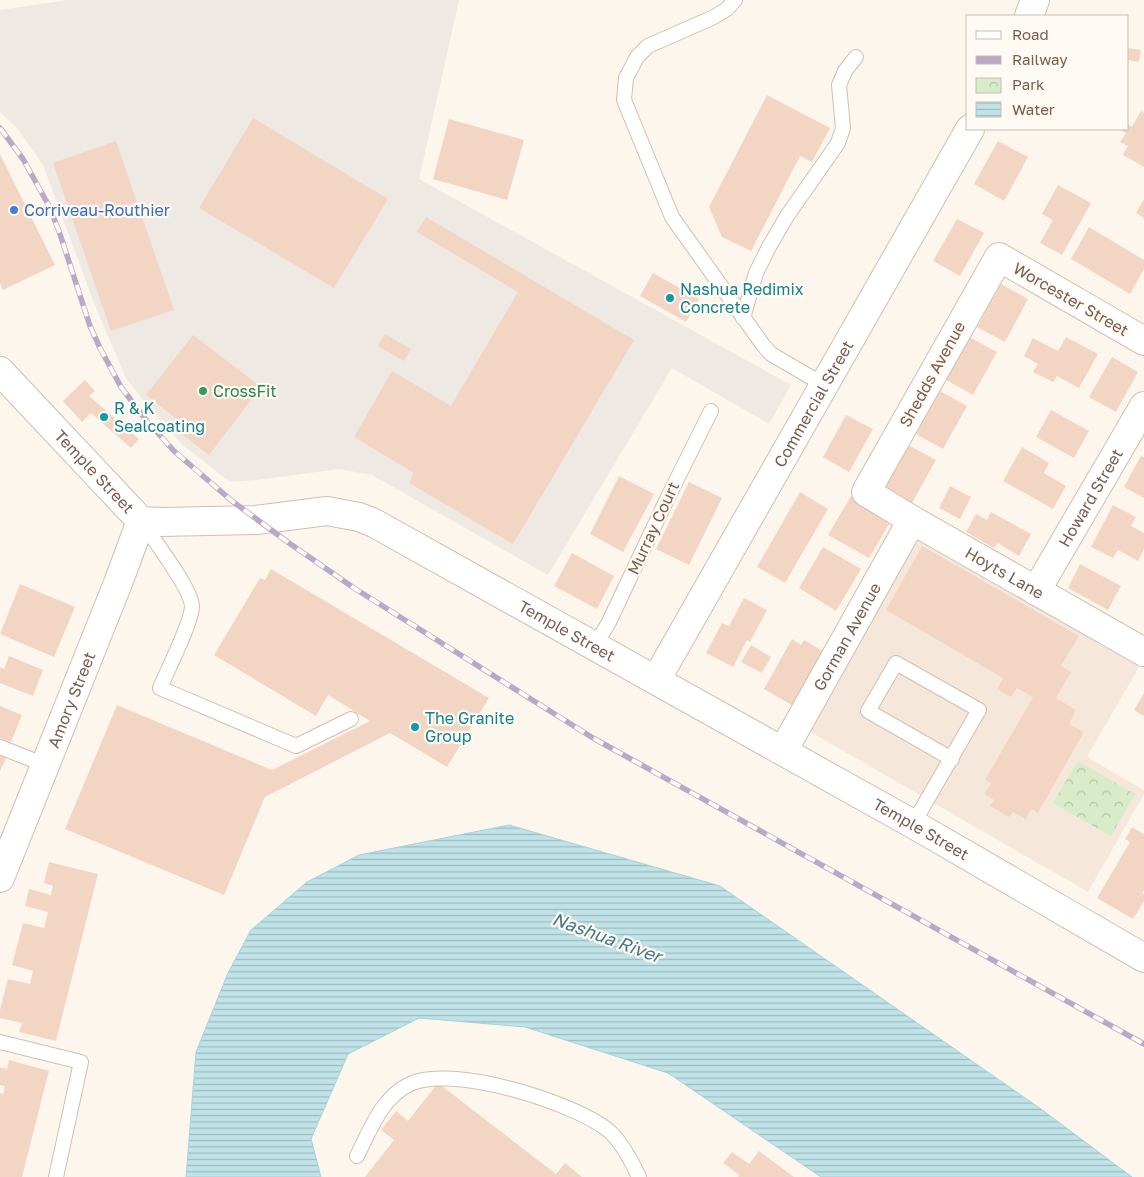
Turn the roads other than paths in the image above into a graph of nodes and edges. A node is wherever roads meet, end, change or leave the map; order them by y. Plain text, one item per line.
1 (735, 0) edge
2 (1035, 0) edge
3 (1029, 15) edge
4 (856, 57) dead end
5 (969, 130) edge
6 (999, 257) joint
7 (743, 318) junction
8 (1144, 341) edge
9 (0, 371) edge
10 (824, 385) junction
11 (1144, 406) edge
12 (711, 411) dead end
13 (866, 492) joint
14 (141, 520) junction
15 (912, 520) junction
16 (1036, 591) junction
17 (596, 646) junction
18 (1144, 652) edge
19 (656, 680) junction
20 (351, 719) dead end
21 (0, 747) edge
22 (783, 752) junction
23 (952, 759) junction
24 (45, 764) junction
25 (913, 824) junction
26 (0, 878) edge
27 (1140, 947) edge
28 (0, 1042) edge
29 (357, 1156) dead end
30 (56, 1177) edge
31 (639, 1177) edge

1 - 7 lane
2 - 3 street
4 - 7 lane
5 - 10 street, Commercial Street
6 - 8 street, Worcester Street
6 - 13 street, Shedds Avenue
7 - 10 lane
9 - 14 street, Temple Street
10 - 19 street, Commercial Street
11 - 16 street, Howard Street
12 - 17 lane, Murray Court
13 - 15 street, Hoyts Lane
14 - 17 street, Temple Street
14 - 20 lane
14 - 24 street, Amory Street
15 - 16 street, Hoyts Lane
15 - 22 street, Gorman Avenue
16 - 18 street, Hoyts Lane
17 - 19 street, Temple Street
19 - 22 street, Temple Street
21 - 24 lane
22 - 25 street, Temple Street
23 - 23 lane
23 - 25 lane
24 - 26 street, Amory Street
25 - 27 street, Temple Street
28 - 30 lane
29 - 31 lane

